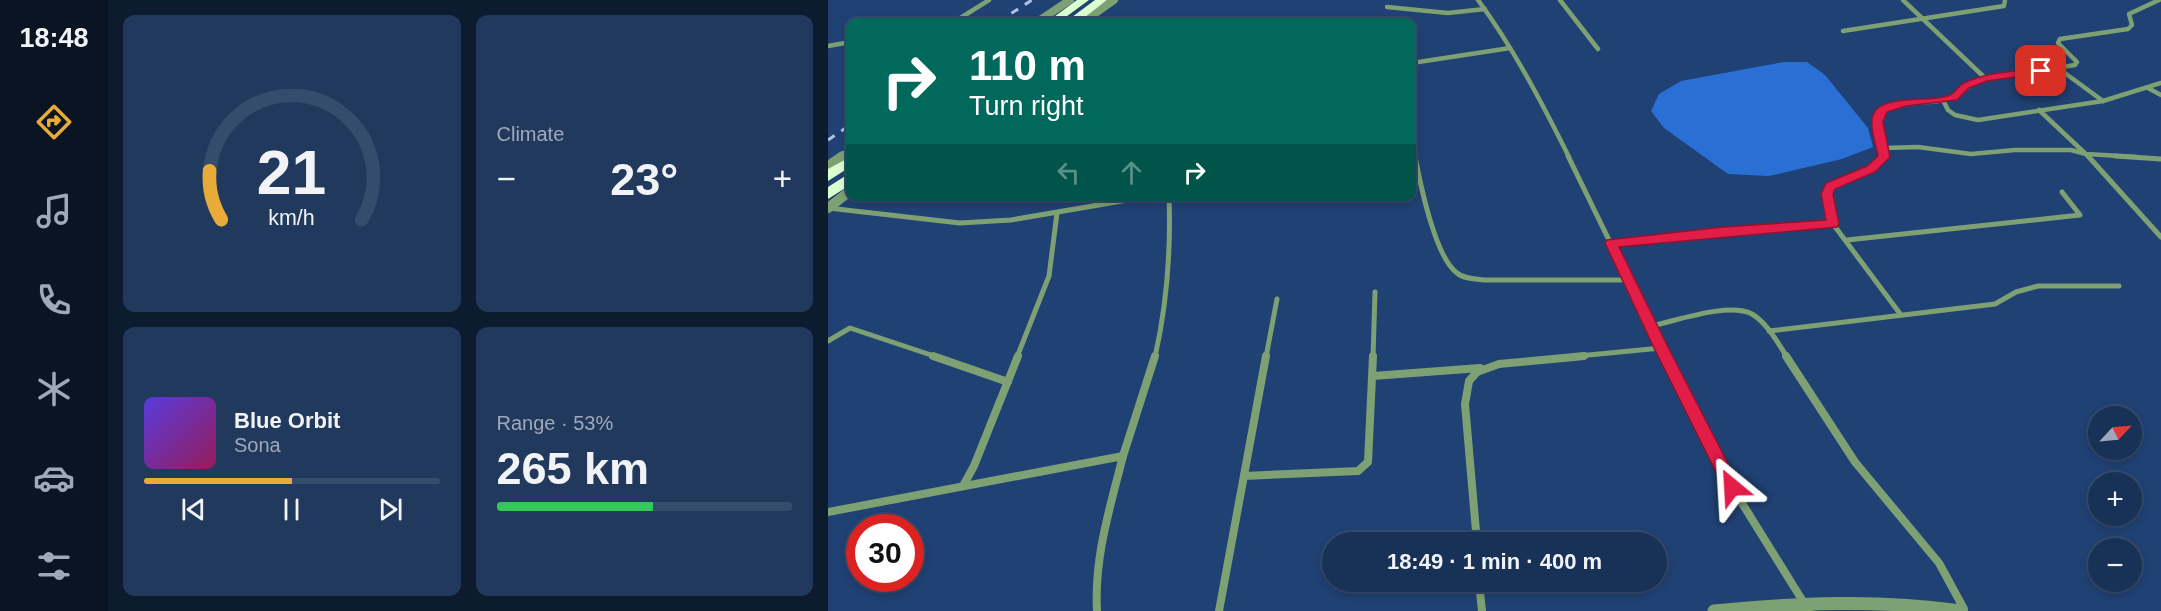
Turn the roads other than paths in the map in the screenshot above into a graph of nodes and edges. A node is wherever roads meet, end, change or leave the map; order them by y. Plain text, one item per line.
1 (988, 0) edge
2 (1070, 0) edge
3 (1084, 0) edge
4 (1102, 0) edge
5 (1114, 0) edge
6 (1478, 0) edge
7 (1560, 0) edge
8 (1902, 0) edge
9 (2005, 0) edge
10 (2159, 0) edge
11 (1387, 7) dead end
12 (1485, 9) junction
13 (960, 18) edge
14 (1042, 18) edge
15 (1058, 18) edge
16 (1077, 18) edge
17 (1089, 18) edge
18 (1921, 19) junction
19 (1844, 31) dead end
20 (846, 43) edge
21 (828, 46) edge
22 (1510, 48) junction
23 (1598, 49) dead end
24 (1416, 62) edge
25 (2058, 68) junction
26 (1985, 78) junction
27 (2161, 83) edge
28 (2148, 88) junction
29 (2161, 95) edge
30 (1943, 100) junction
31 (2103, 101) junction
32 (2039, 110) junction
33 (1884, 148) junction
34 (846, 154) edge
35 (2086, 154) junction
36 (2161, 159) edge
37 (1416, 163) edge
38 (846, 164) edge
39 (828, 166) edge
40 (828, 176) edge
41 (846, 181) edge
42 (2062, 192) dead end
43 (828, 194) edge
44 (846, 194) edge
45 (1123, 201) edge
46 (1169, 201) edge
47 (828, 208) edge
48 (1057, 213) junction
49 (1833, 224) junction
50 (2161, 237) edge
51 (1847, 240) junction
52 (1611, 243) junction
53 (1629, 280) junction
54 (2119, 286) dead end
55 (1375, 292) dead end
56 (1277, 299) dead end
57 (1901, 315) junction
58 (1651, 326) junction
59 (1769, 331) junction
60 (828, 342) edge
61 (1661, 348) junction
62 (1480, 368) junction
63 (1374, 376) junction
64 (1008, 382) junction
65 (1123, 456) junction
66 (1244, 476) junction
67 (963, 486) junction
68 (828, 512) edge
69 (1476, 532) edge
70 (1480, 592) edge
71 (1807, 608) edge
72 (1098, 611) edge
73 (1219, 611) edge
74 (1482, 611) edge
75 (1714, 611) edge
76 (1963, 611) edge

1 - 13 street
2 - 14 street
3 - 15 highway
4 - 16 highway
5 - 17 street
6 - 12 street
7 - 23 street
8 - 18 street
9 - 18 street
10 - 25 street
11 - 12 street
12 - 22 street
18 - 19 street
18 - 26 street
20 - 21 street
22 - 24 street
22 - 52 street
25 - 26 street
25 - 31 street
26 - 30 street
27 - 28 street
28 - 29 street
28 - 31 street
30 - 32 street
30 - 33 street
31 - 32 street
32 - 35 street
33 - 35 street
33 - 49 street
34 - 39 street
35 - 36 street
35 - 50 street
37 - 53 street
38 - 40 highway
41 - 43 highway
42 - 51 street
44 - 47 street
45 - 48 street
46 - 65 street
47 - 48 street
48 - 64 street
49 - 51 street
49 - 52 street
51 - 57 street
52 - 53 street
53 - 58 street
54 - 57 street
55 - 63 street
56 - 66 street
57 - 59 street
58 - 59 street
58 - 61 street
59 - 76 street
60 - 64 street
61 - 62 street
61 - 71 street
62 - 63 street
62 - 69 street
63 - 66 street
64 - 67 street
65 - 67 street
65 - 72 street
66 - 73 street
67 - 68 street
70 - 74 street
71 - 75 street
71 - 76 street

